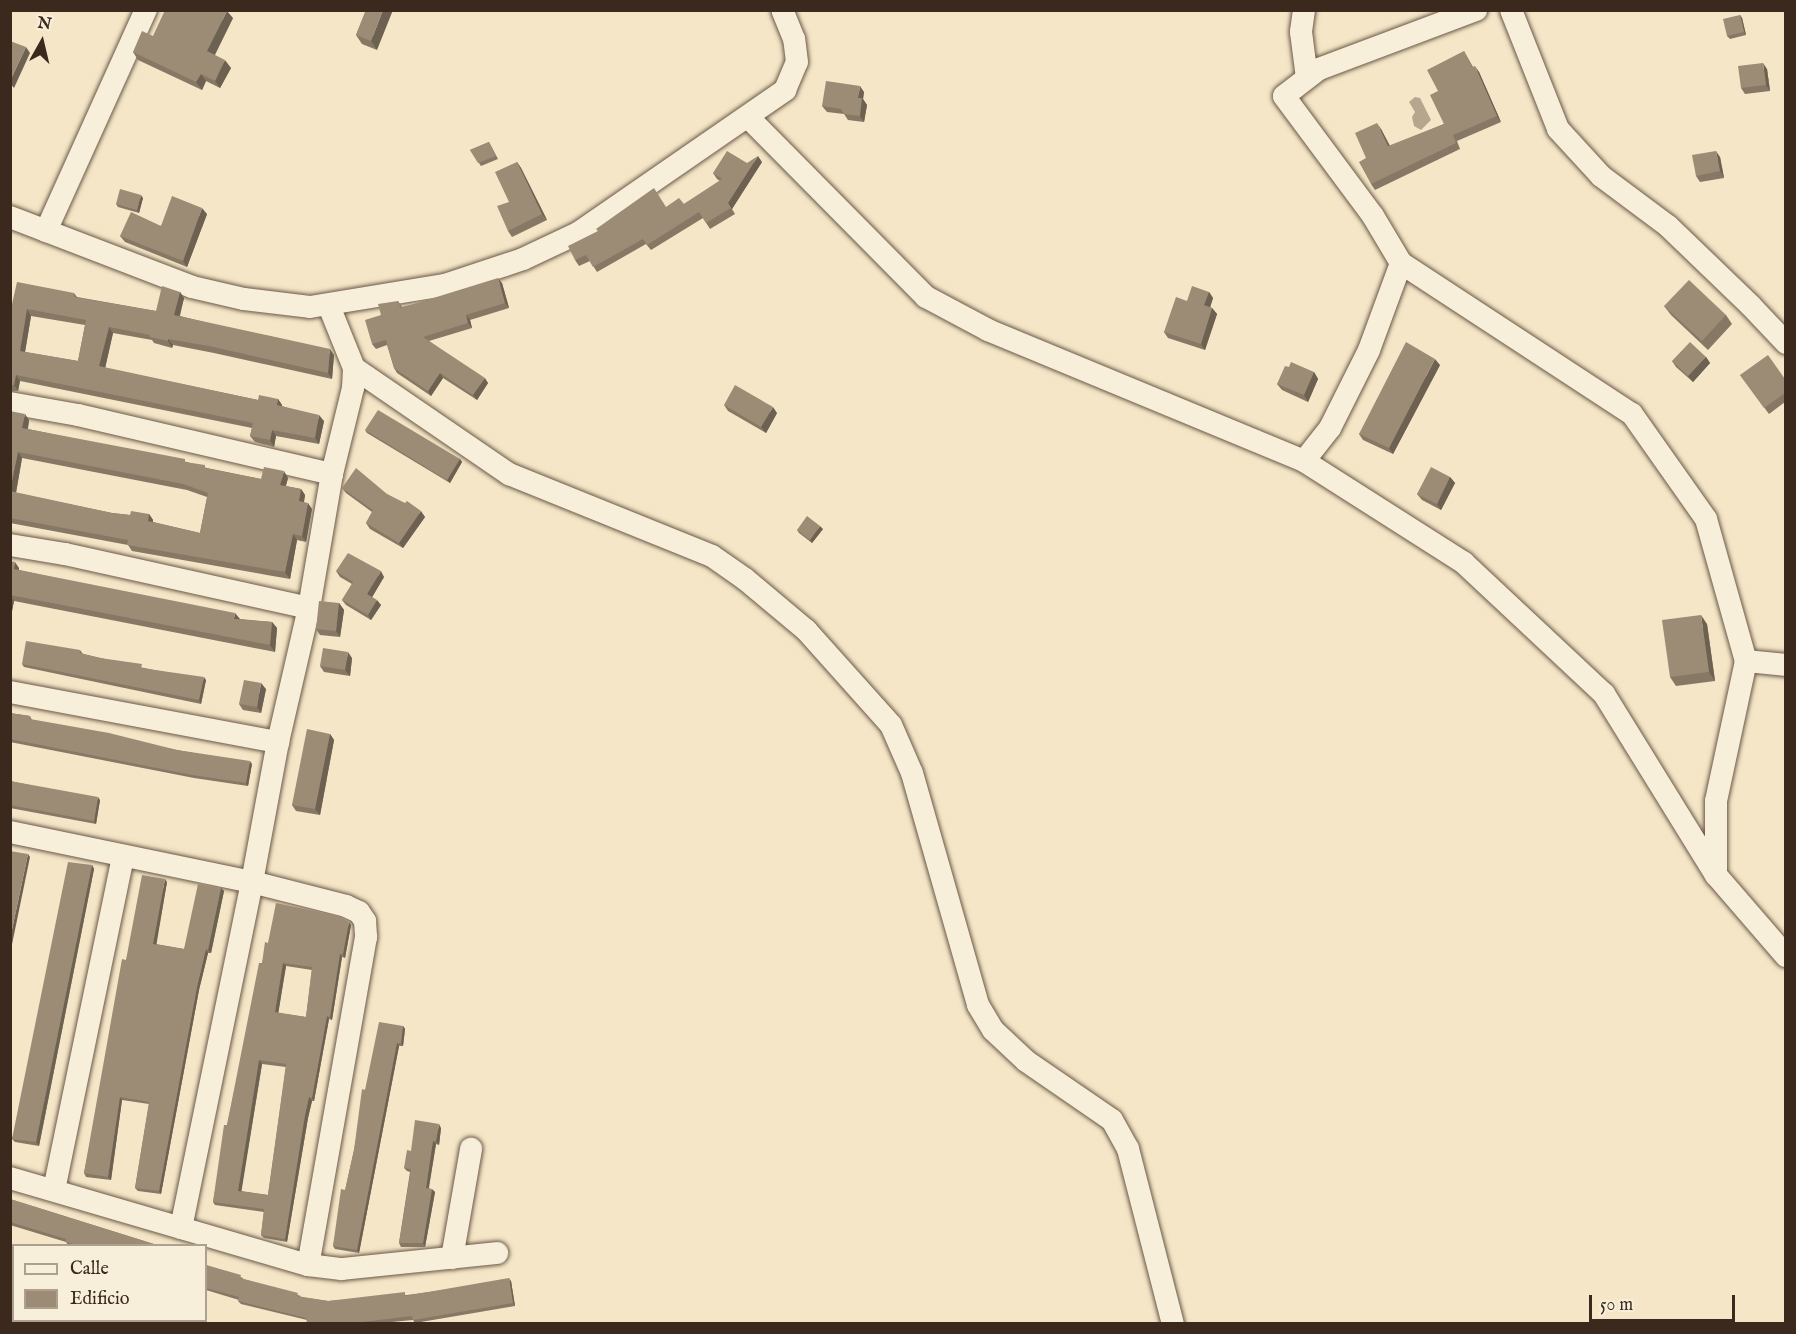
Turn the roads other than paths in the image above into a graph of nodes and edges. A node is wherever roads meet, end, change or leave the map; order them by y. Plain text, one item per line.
1 (146, 10) edge
2 (782, 10) edge
3 (1304, 10) edge
4 (1476, 10) edge
5 (1511, 10) edge
6 (1307, 78) junction
7 (748, 117) junction
8 (10, 217) edge
9 (46, 231) junction
10 (1401, 263) junction
11 (329, 306) junction
12 (1785, 343) edge
13 (354, 368) junction
14 (10, 403) edge
15 (1304, 461) junction
16 (332, 474) junction
17 (10, 545) edge
18 (309, 608) junction
19 (1746, 661) junction
20 (1785, 665) edge
21 (10, 692) edge
22 (278, 742) junction
23 (10, 832) edge
24 (123, 856) junction
25 (1716, 875) junction
26 (252, 882) junction
27 (1785, 956) edge
28 (471, 1149) dead end
29 (10, 1178) edge
30 (54, 1190) junction
31 (181, 1228) junction
32 (497, 1253) dead end
33 (452, 1258) junction
34 (308, 1264) junction
35 (1173, 1323) edge

1 - 9 street
2 - 7 street
3 - 6 street
4 - 6 street
5 - 12 street
6 - 10 street
7 - 11 street
7 - 15 street
8 - 9 street
9 - 11 street
10 - 15 street
10 - 19 street
11 - 13 street
13 - 16 street
13 - 35 street
14 - 16 street
15 - 25 street
16 - 18 street
17 - 18 street
18 - 22 street
19 - 20 street
19 - 25 street
21 - 22 street
22 - 26 street
23 - 24 street
24 - 26 street
24 - 30 street
25 - 27 street
26 - 31 street
26 - 34 street
28 - 33 street
29 - 30 street
30 - 31 street
31 - 34 street
32 - 33 street
33 - 34 street

